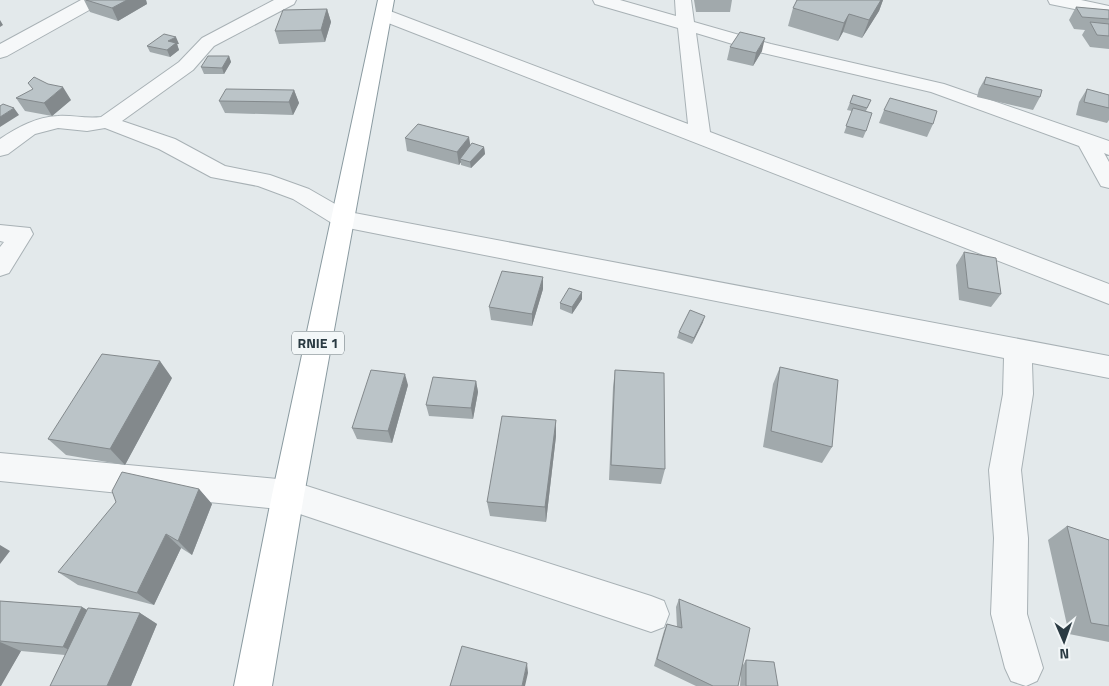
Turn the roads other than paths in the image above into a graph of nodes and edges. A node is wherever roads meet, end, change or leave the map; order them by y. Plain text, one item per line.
1 (94, 0) edge
2 (288, 0) edge
3 (601, 0) edge
4 (683, 0) edge
5 (1056, 0) edge
6 (385, 8) edge
7 (1109, 10) edge
8 (684, 24) junction
9 (0, 52) edge
10 (107, 122) junction
11 (700, 138) junction
12 (1087, 142) junction
13 (1109, 148) edge
14 (0, 149) edge
15 (1109, 181) edge
16 (343, 219) junction
17 (0, 233) edge
18 (0, 267) edge
19 (1109, 294) edge
20 (1018, 350) junction
21 (1109, 367) edge
22 (0, 467) edge
23 (288, 495) junction
24 (651, 614) dead end
25 (1024, 668) dead end
26 (253, 686) edge

1 - 9 street
2 - 10 street
3 - 8 street
4 - 8 street
5 - 7 street
6 - 11 street
6 - 16 highway, RNIE 1
8 - 11 street
8 - 12 street
10 - 14 street
10 - 16 street
11 - 19 street
12 - 13 street
12 - 15 street
16 - 20 street
16 - 23 highway, RNIE 1
17 - 18 street
20 - 21 street
20 - 25 street
22 - 23 street
23 - 24 street
23 - 26 highway, RNIE 1

